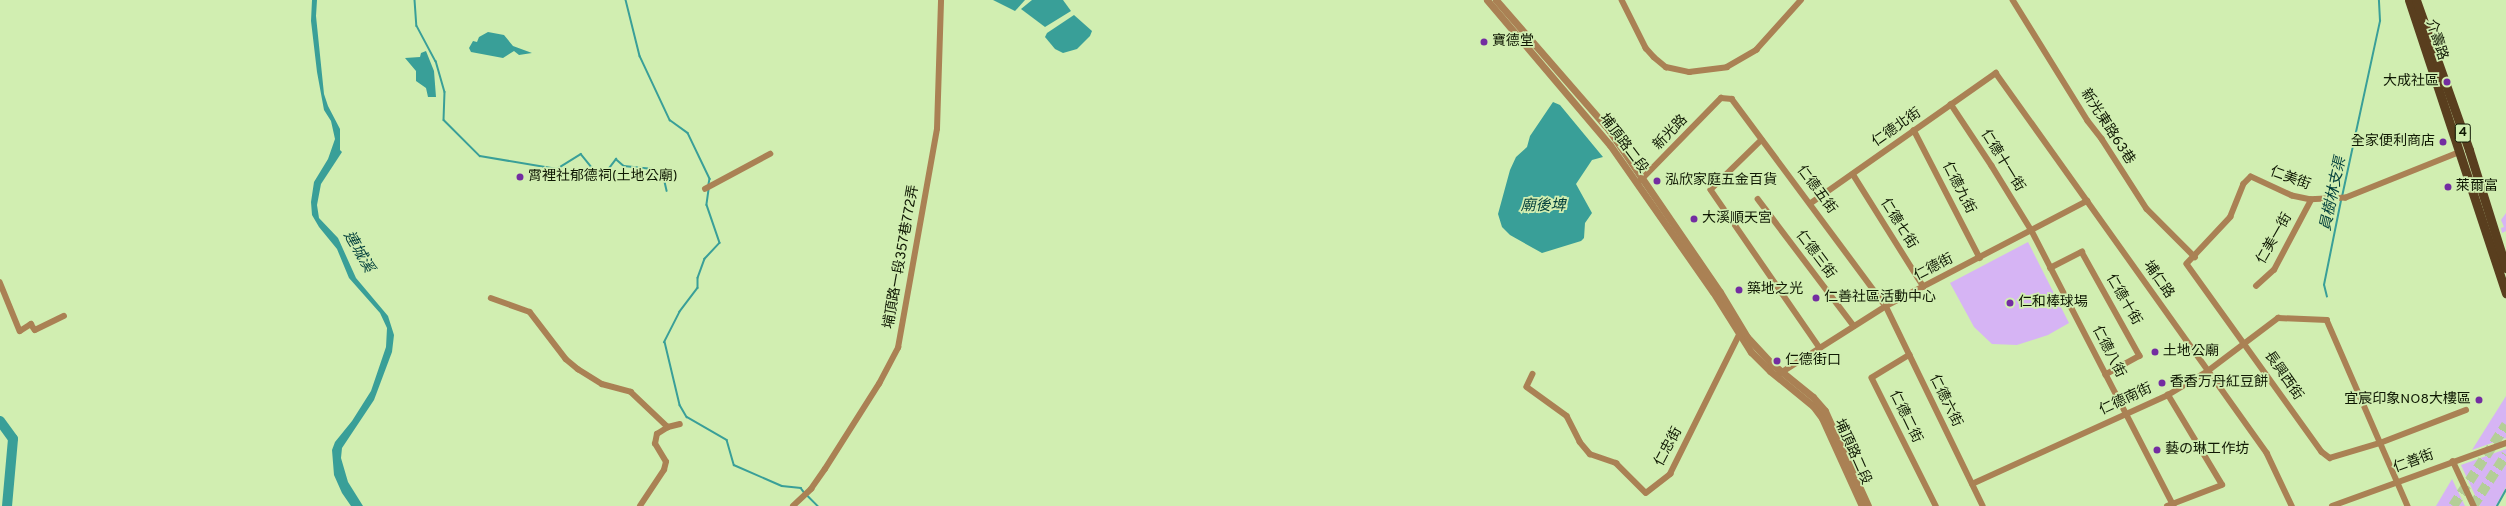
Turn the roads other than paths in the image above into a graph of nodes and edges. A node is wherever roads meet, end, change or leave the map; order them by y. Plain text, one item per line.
1 (1487, 0) edge
2 (1496, 0) edge
3 (1622, 0) edge
4 (1801, 0) edge
5 (2013, 0) edge
6 (2409, 0) edge
7 (2416, 0) edge
8 (941, 1) edge
9 (1996, 73) joint
10 (1721, 98) joint
11 (1951, 104) junction
12 (1914, 130) junction
13 (1762, 140) junction
14 (2469, 150) junction
15 (2458, 153) junction
16 (770, 154) dead end
17 (1853, 174) junction
18 (1640, 181) junction
19 (705, 189) dead end
20 (1758, 198) dead end
21 (2311, 200) junction
22 (2087, 201) junction
23 (1811, 203) junction
24 (2032, 231) junction
25 (2194, 257) junction
26 (1980, 258) junction
27 (2187, 264) joint
28 (2050, 268) junction
29 (2506, 268) edge
30 (0, 282) edge
31 (1924, 286) junction
32 (2256, 286) dead end
33 (2506, 293) edge
34 (491, 298) dead end
35 (1886, 306) junction
36 (64, 316) dead end
37 (1854, 326) junction
38 (1740, 332) junction
39 (2245, 343) junction
40 (1820, 348) junction
41 (1910, 356) junction
42 (2208, 372) junction
43 (1533, 374) dead end
44 (1779, 374) junction
45 (2106, 375) junction
46 (2168, 395) junction
47 (2466, 410) dead end
48 (2126, 414) junction
49 (680, 424) dead end
50 (668, 427) junction
51 (2380, 443) junction
52 (2506, 443) edge
53 (2453, 461) junction
54 (2398, 481) junction
55 (1972, 484) junction
56 (2171, 505) edge
57 (640, 506) edge
58 (793, 506) edge
59 (1862, 506) edge
60 (1868, 506) edge
61 (1936, 506) edge
62 (1983, 506) edge
63 (2292, 506) edge
64 (2332, 506) edge
65 (2408, 506) edge
66 (2474, 506) edge

1 - 18 street, 埔頂路二段
2 - 18 street, 埔頂路二段
3 - 4 street
5 - 25 street, 新光東路63巷
6 - 15 main road, 介壽路 / 4
7 - 14 main road, 介壽路 / 4
8 - 58 street, 埔頂路一段357巷772弄
9 - 11 street, 仁德北街
9 - 22 street, 埔仁路
10 - 13 street, 仁德五街
10 - 18 street, 新光路
11 - 12 street, 仁德北街
11 - 24 street, 仁德十一街
12 - 17 street, 仁德北街
12 - 26 street, 仁德九街
13 - 23 street, 仁德五街
13 - 40 street
14 - 15 street, 仁美街
14 - 29 main road, 介壽路 / 4
15 - 21 street, 仁美街
15 - 33 main road, 介壽路 / 4
16 - 19 street
17 - 23 street, 仁德北街
17 - 31 street, 仁德七街
18 - 38 street, 埔頂路二段
20 - 37 street, 仁德三街
21 - 25 street, 仁美街
21 - 32 street, 仁美一街
22 - 24 street, 仁德街
22 - 42 street, 埔仁路
23 - 35 street, 仁德五街
24 - 26 street, 仁德街
24 - 28 street, 仁德八街
25 - 27 street, 仁美街
26 - 31 street, 仁德街
27 - 39 street, 長興西街
28 - 45 street, 仁德八街
28 - 45 street, 仁德十街
30 - 36 street
31 - 35 street, 仁德街
34 - 50 street
35 - 37 street, 仁德街
35 - 41 street, 仁德六街
37 - 40 street, 仁德街
38 - 43 street, 仁忠街
38 - 44 street, 埔頂路二段
39 - 42 street, 仁德南街
39 - 51 street, 長興西街
39 - 51 street, 仁德南街
40 - 44 street, 仁德街
41 - 55 street, 仁德六街
41 - 61 street, 仁德二街
42 - 46 street, 仁德南街
42 - 63 street, 埔仁路
44 - 59 street, 埔頂路二段
44 - 60 street, 埔頂路二段
45 - 48 street, 仁德八街
46 - 48 street, 仁德南街
46 - 56 street
47 - 51 street
48 - 55 street, 仁德南街
48 - 56 street, 仁德八街
49 - 50 street
50 - 57 street
51 - 54 street
52 - 53 street, 仁善街
53 - 54 street, 仁善街
53 - 66 street
54 - 64 street, 仁善街
54 - 65 street
55 - 62 street, 仁德六街

